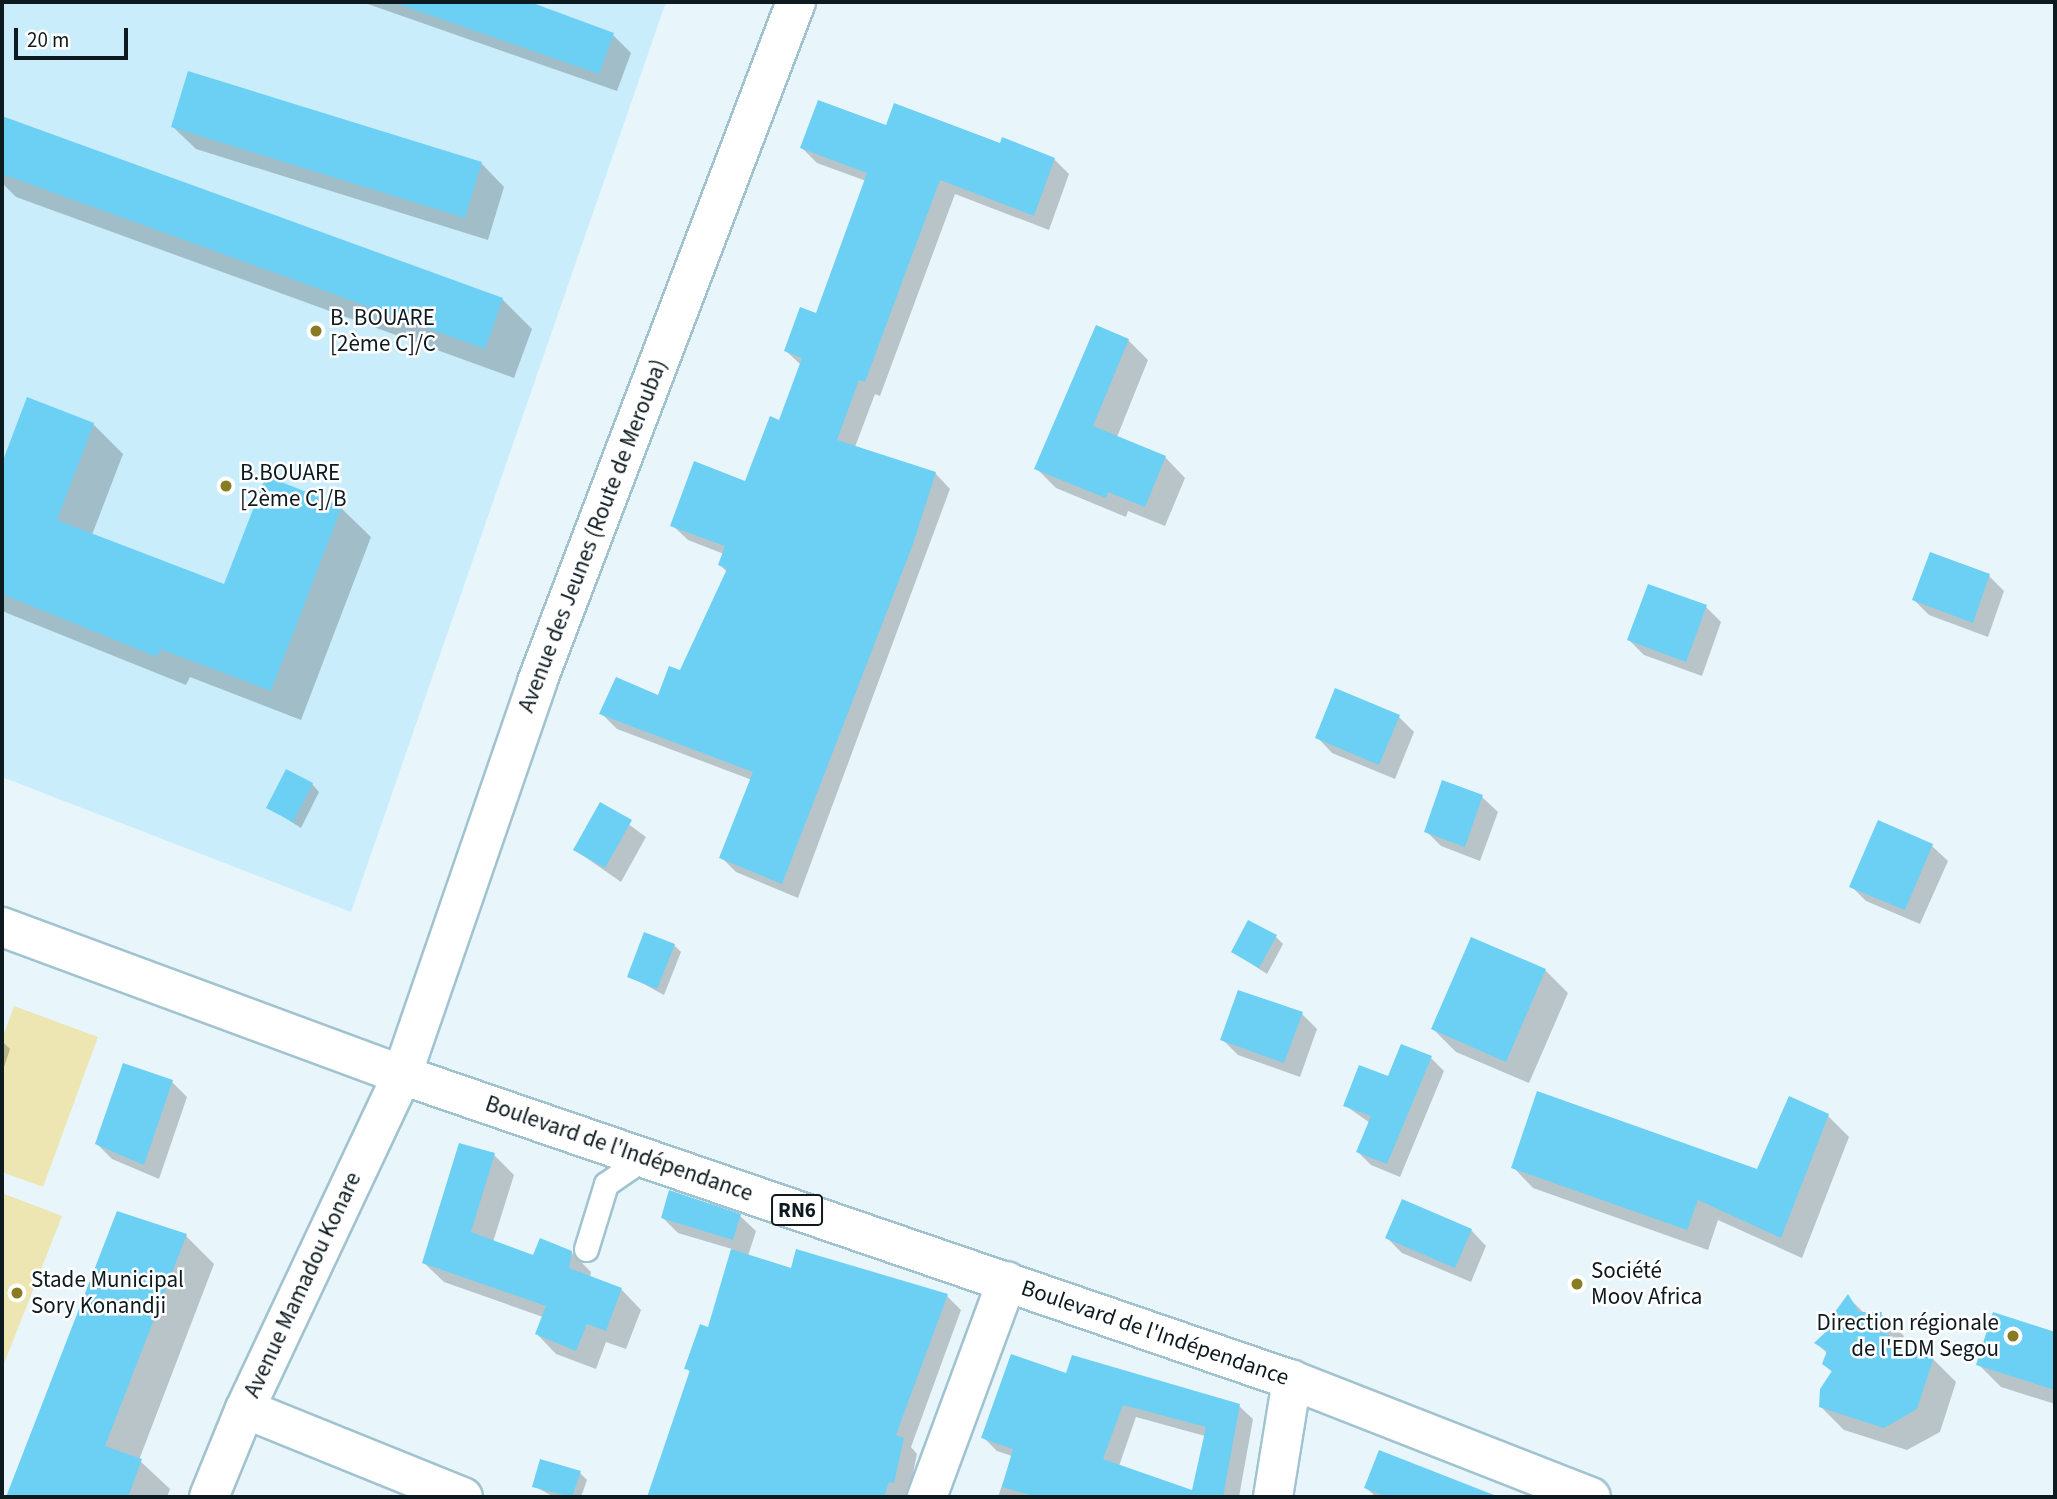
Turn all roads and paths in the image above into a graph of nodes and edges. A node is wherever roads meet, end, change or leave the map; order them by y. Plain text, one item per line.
1 (796, 2) edge
2 (2, 928) edge
3 (402, 1075) junction
4 (644, 1158) junction
5 (586, 1248) dead end
6 (1007, 1281) junction
7 (1292, 1380) junction
8 (245, 1409) junction
9 (209, 1497) edge
10 (463, 1497) edge
11 (927, 1497) edge
12 (1273, 1497) edge
13 (1591, 1497) edge

1 - 3 main road, Avenue des Jeunes (Route de Merouba)
2 - 3 main road, Boulevard de l'Indépendance / RN6
3 - 4 main road, Boulevard de l'Indépendance / RN6
3 - 8 main road, Avenue Mamadou Konare
4 - 5 lane
4 - 6 main road, Boulevard de l'Indépendance / RN6
6 - 7 main road, Boulevard de l'Indépendance / RN6
6 - 11 main road
7 - 12 main road
7 - 13 main road, Boulevard de l'Indépendance / RN6
8 - 9 main road, Avenue Mamadou Konare
8 - 10 main road

